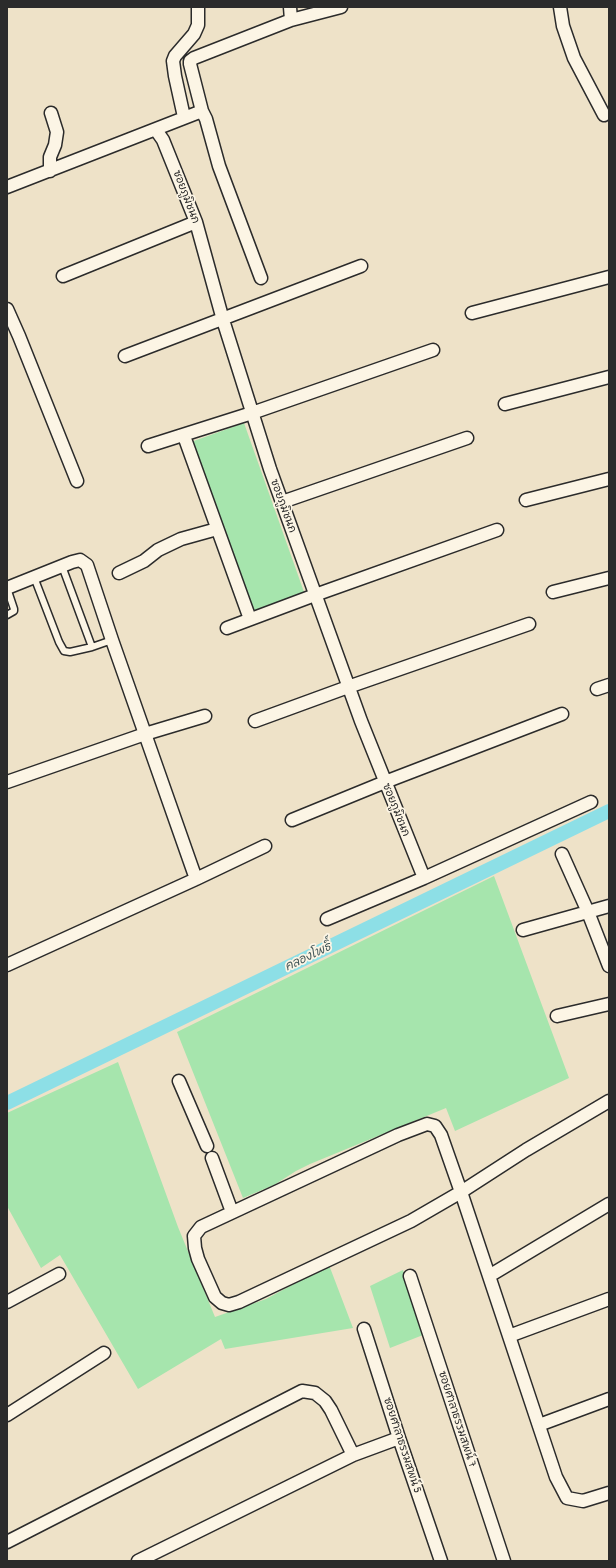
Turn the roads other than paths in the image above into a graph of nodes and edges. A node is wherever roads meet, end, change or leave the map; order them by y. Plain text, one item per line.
1 (198, 7) edge
2 (290, 7) edge
3 (341, 7) edge
4 (560, 7) edge
5 (291, 20) junction
6 (202, 111) junction
7 (51, 113) dead end
8 (604, 115) dead end
9 (184, 117) junction
10 (156, 130) junction
11 (50, 171) junction
12 (7, 187) edge
13 (196, 222) junction
14 (361, 266) dead end
15 (63, 276) dead end
16 (609, 277) edge
17 (261, 278) dead end
18 (7, 309) edge
19 (472, 313) dead end
20 (223, 320) junction
21 (433, 350) dead end
22 (125, 356) dead end
23 (609, 378) edge
24 (505, 404) dead end
25 (252, 413) junction
26 (184, 436) junction
27 (467, 438) dead end
28 (148, 446) dead end
29 (609, 479) edge
30 (77, 481) dead end
31 (526, 500) dead end
32 (282, 502) junction
33 (217, 529) junction
34 (497, 530) dead end
35 (62, 566) junction
36 (119, 573) dead end
37 (34, 577) junction
38 (609, 578) edge
39 (7, 588) edge
40 (553, 592) dead end
41 (315, 594) junction
42 (7, 615) edge
43 (250, 619) junction
44 (530, 624) dead end
45 (227, 628) dead end
46 (112, 640) junction
47 (92, 647) junction
48 (348, 687) junction
49 (562, 714) dead end
50 (205, 716) dead end
51 (255, 721) dead end
52 (145, 734) junction
53 (7, 782) edge
54 (385, 782) junction
55 (590, 802) dead end
56 (292, 820) dead end
57 (265, 846) dead end
58 (562, 854) dead end
59 (424, 878) junction
60 (196, 879) junction
61 (609, 906) edge
62 (588, 912) junction
63 (327, 919) dead end
64 (523, 930) dead end
65 (7, 965) edge
66 (609, 966) edge
67 (609, 1004) edge
68 (557, 1016) dead end
69 (179, 1081) dead end
70 (609, 1101) edge
71 (207, 1146) dead end
72 (212, 1158) dead end
73 (462, 1192) junction
74 (609, 1204) edge
75 (232, 1212) junction
76 (59, 1274) dead end
77 (410, 1276) dead end
78 (489, 1276) junction
79 (609, 1299) edge
80 (7, 1302) edge
81 (364, 1329) dead end
82 (509, 1336) junction
83 (104, 1353) dead end
84 (609, 1398) edge
85 (7, 1415) edge
86 (539, 1425) junction
87 (399, 1438) junction
88 (353, 1455) junction
89 (609, 1493) edge
90 (7, 1542) edge
91 (138, 1561) edge
92 (441, 1561) edge
93 (504, 1561) edge

1 - 9 street
2 - 5 street
3 - 5 street
4 - 8 street
5 - 6 street
6 - 9 street
6 - 17 street
7 - 11 street
9 - 10 street
10 - 11 street
10 - 13 street, ซอยภูมิชนก
11 - 12 street
13 - 15 street
13 - 20 street, ซอยภูมิชนก
14 - 20 street
16 - 19 street
18 - 30 street
20 - 22 street
20 - 25 street, ซอยภูมิชนก
21 - 25 street
23 - 24 street
25 - 26 street
25 - 32 street, ซอยภูมิชนก
26 - 28 street
26 - 33 street
27 - 32 street
29 - 31 street
32 - 41 street, ซอยภูมิชนก
33 - 36 street
33 - 43 street
34 - 41 street
35 - 37 street
35 - 46 street
35 - 47 lane
37 - 39 street
37 - 47 lane
38 - 40 street
39 - 42 lane
41 - 43 street
41 - 48 street, ซอยภูมิชนก
43 - 45 street
44 - 48 street
46 - 47 lane
46 - 52 street
48 - 51 street
48 - 54 street, ซอยภูมิชนก
49 - 54 street
50 - 52 street
52 - 53 street
52 - 60 street
54 - 56 street
54 - 59 street, ซอยภูมิชนก
55 - 59 street
57 - 60 street
58 - 62 street
59 - 63 street
60 - 65 street
61 - 62 street
62 - 64 street
62 - 66 street
67 - 68 street
69 - 71 street
70 - 73 street
72 - 75 street
73 - 75 street
73 - 75 street
73 - 78 street
74 - 78 street
76 - 80 street
77 - 93 street, ซอยศาลาธรรมสพน์ 7
78 - 82 street
79 - 82 street
81 - 87 street, ซอยศาลาธรรมสพน์ 5
82 - 86 street
83 - 85 street
84 - 86 street
86 - 89 street
87 - 88 street
87 - 92 street, ซอยศาลาธรรมสพน์ 5
88 - 90 street
88 - 91 street

